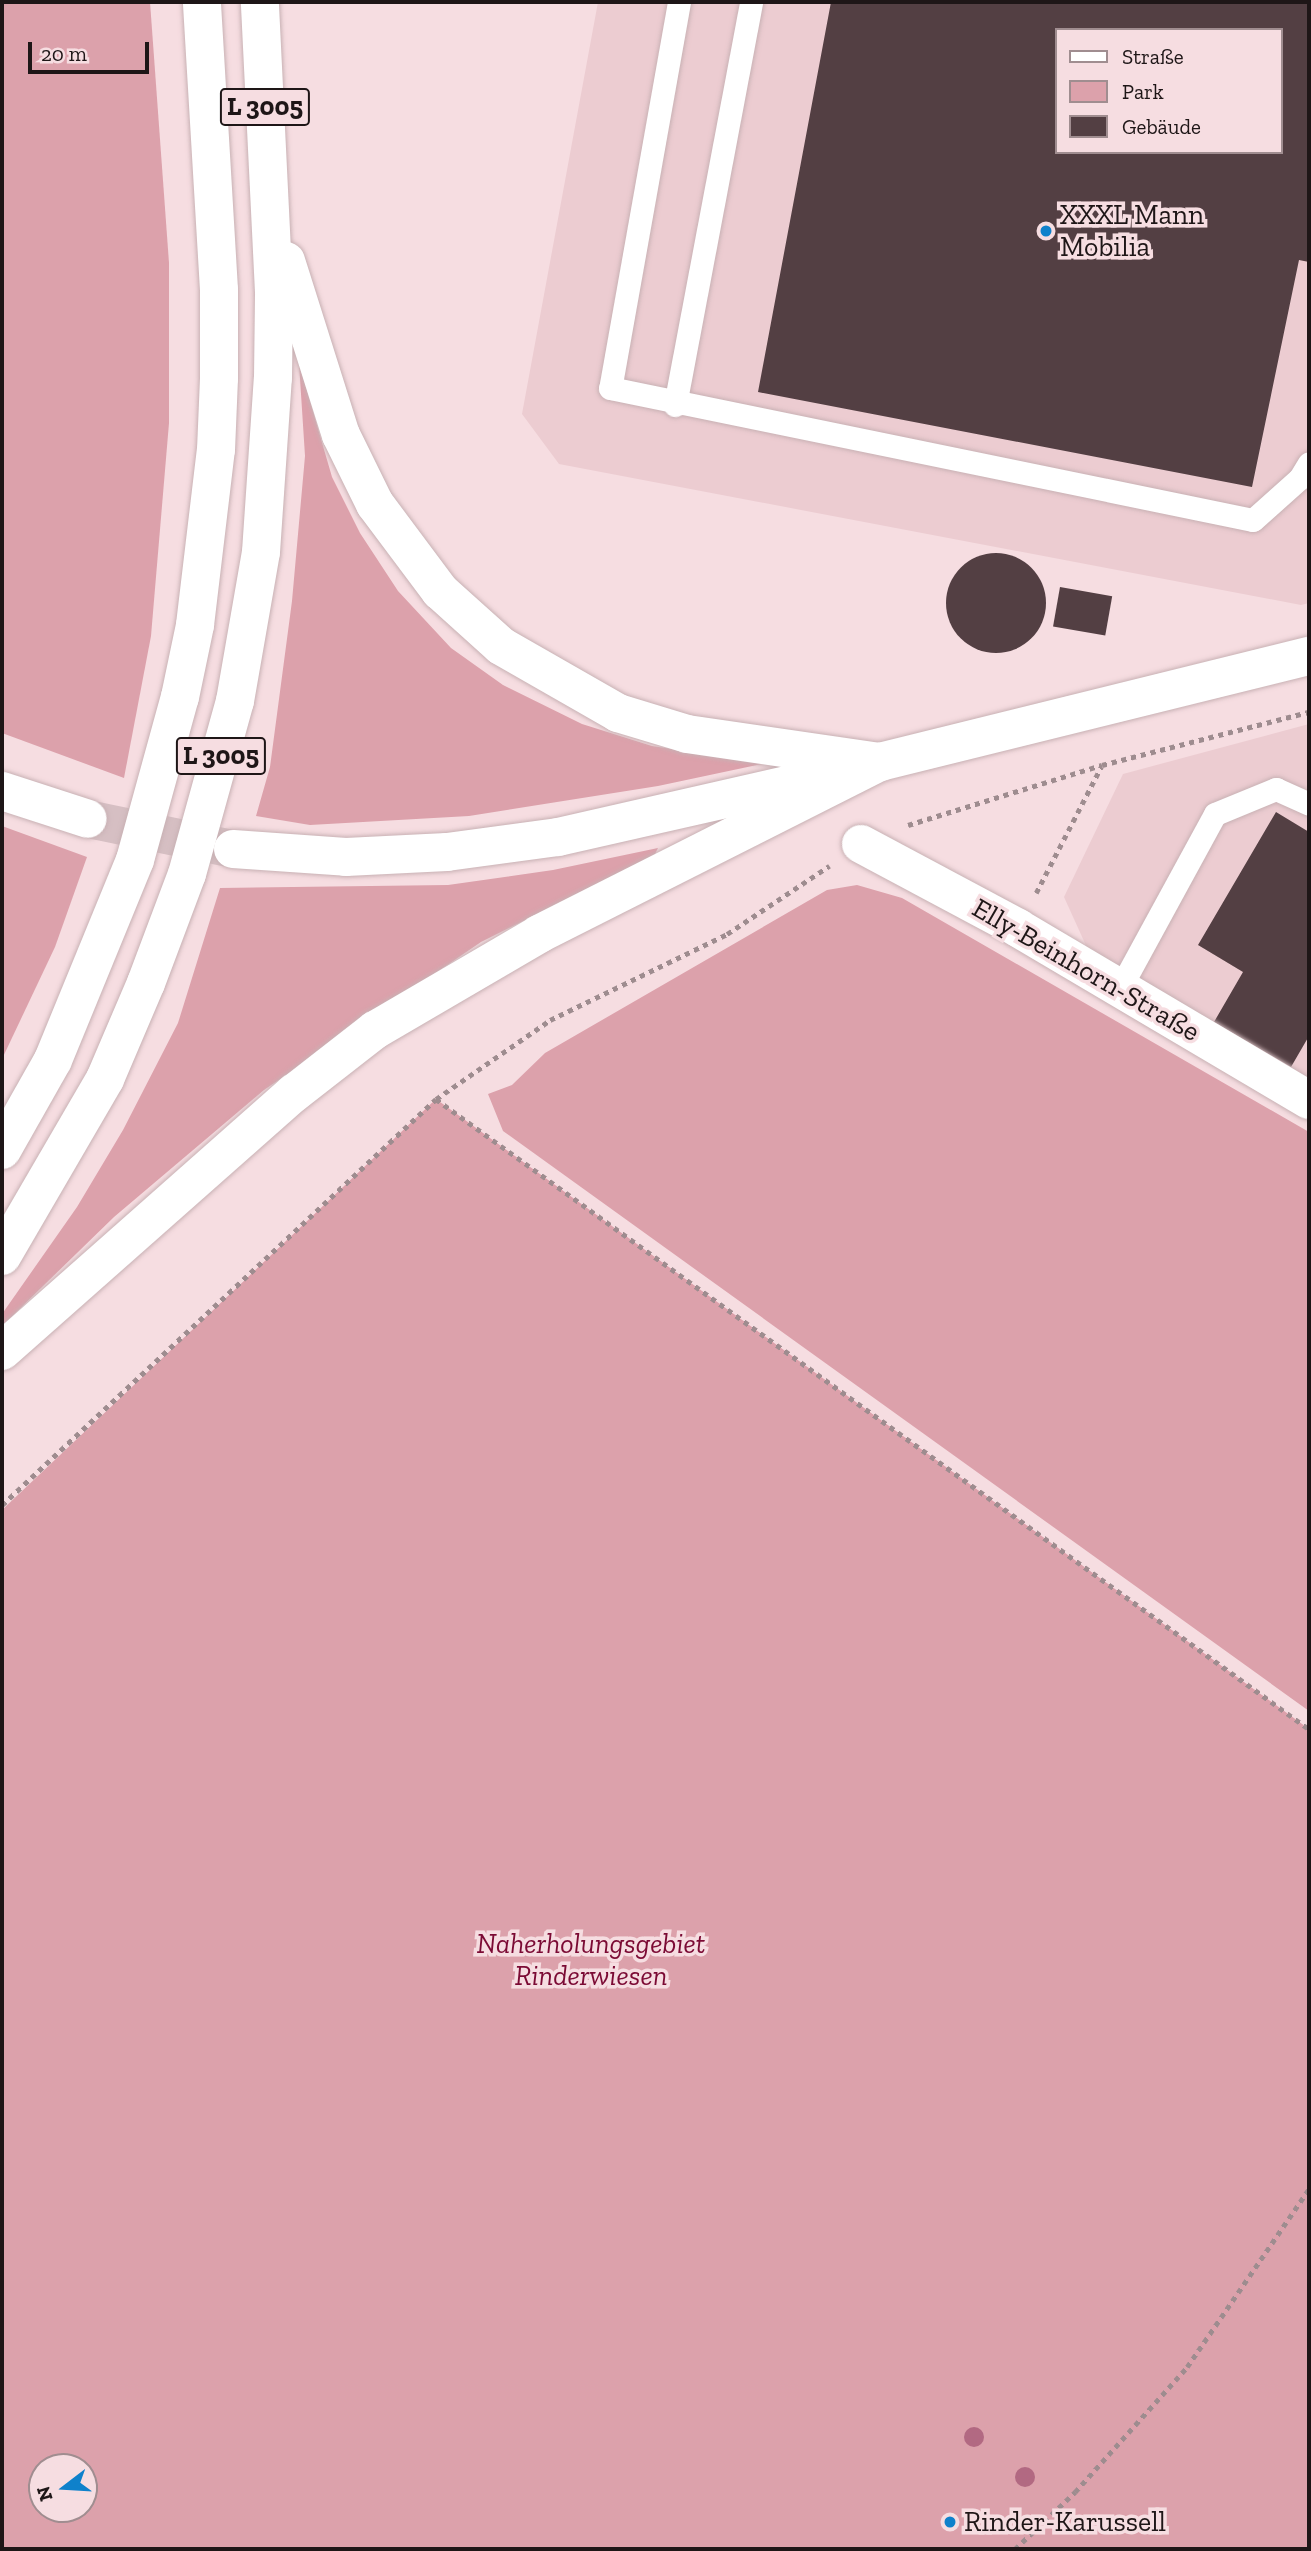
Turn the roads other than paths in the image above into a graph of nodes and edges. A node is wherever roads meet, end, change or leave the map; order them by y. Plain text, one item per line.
1 (202, 2) edge
2 (260, 2) edge
3 (679, 2) edge
4 (751, 2) edge
5 (271, 212) junction
6 (675, 405) junction
7 (1309, 463) edge
8 (1309, 656) edge
9 (880, 762) junction
10 (2, 790) edge
11 (1309, 804) edge
12 (88, 819) tunnel mouth
13 (861, 844) road end
14 (233, 849) tunnel mouth
15 (1119, 990) junction
16 (53, 1060) junction
17 (1309, 1100) edge
18 (2, 1110) edge
19 (2, 1150) edge
20 (2, 1256) edge
21 (2, 1351) edge

1 - 16 main road, L 3005
2 - 5 main road, L 3005
3 - 6 lane
4 - 6 lane
5 - 9 main road
5 - 20 main road, L 3005
6 - 7 lane
8 - 9 main road
9 - 14 main road
9 - 21 main road
10 - 12 main road
11 - 15 lane
13 - 15 main road, Elly-Beinhorn-Straße
15 - 17 main road, Elly-Beinhorn-Straße
16 - 18 main road
16 - 19 main road, L 3005

